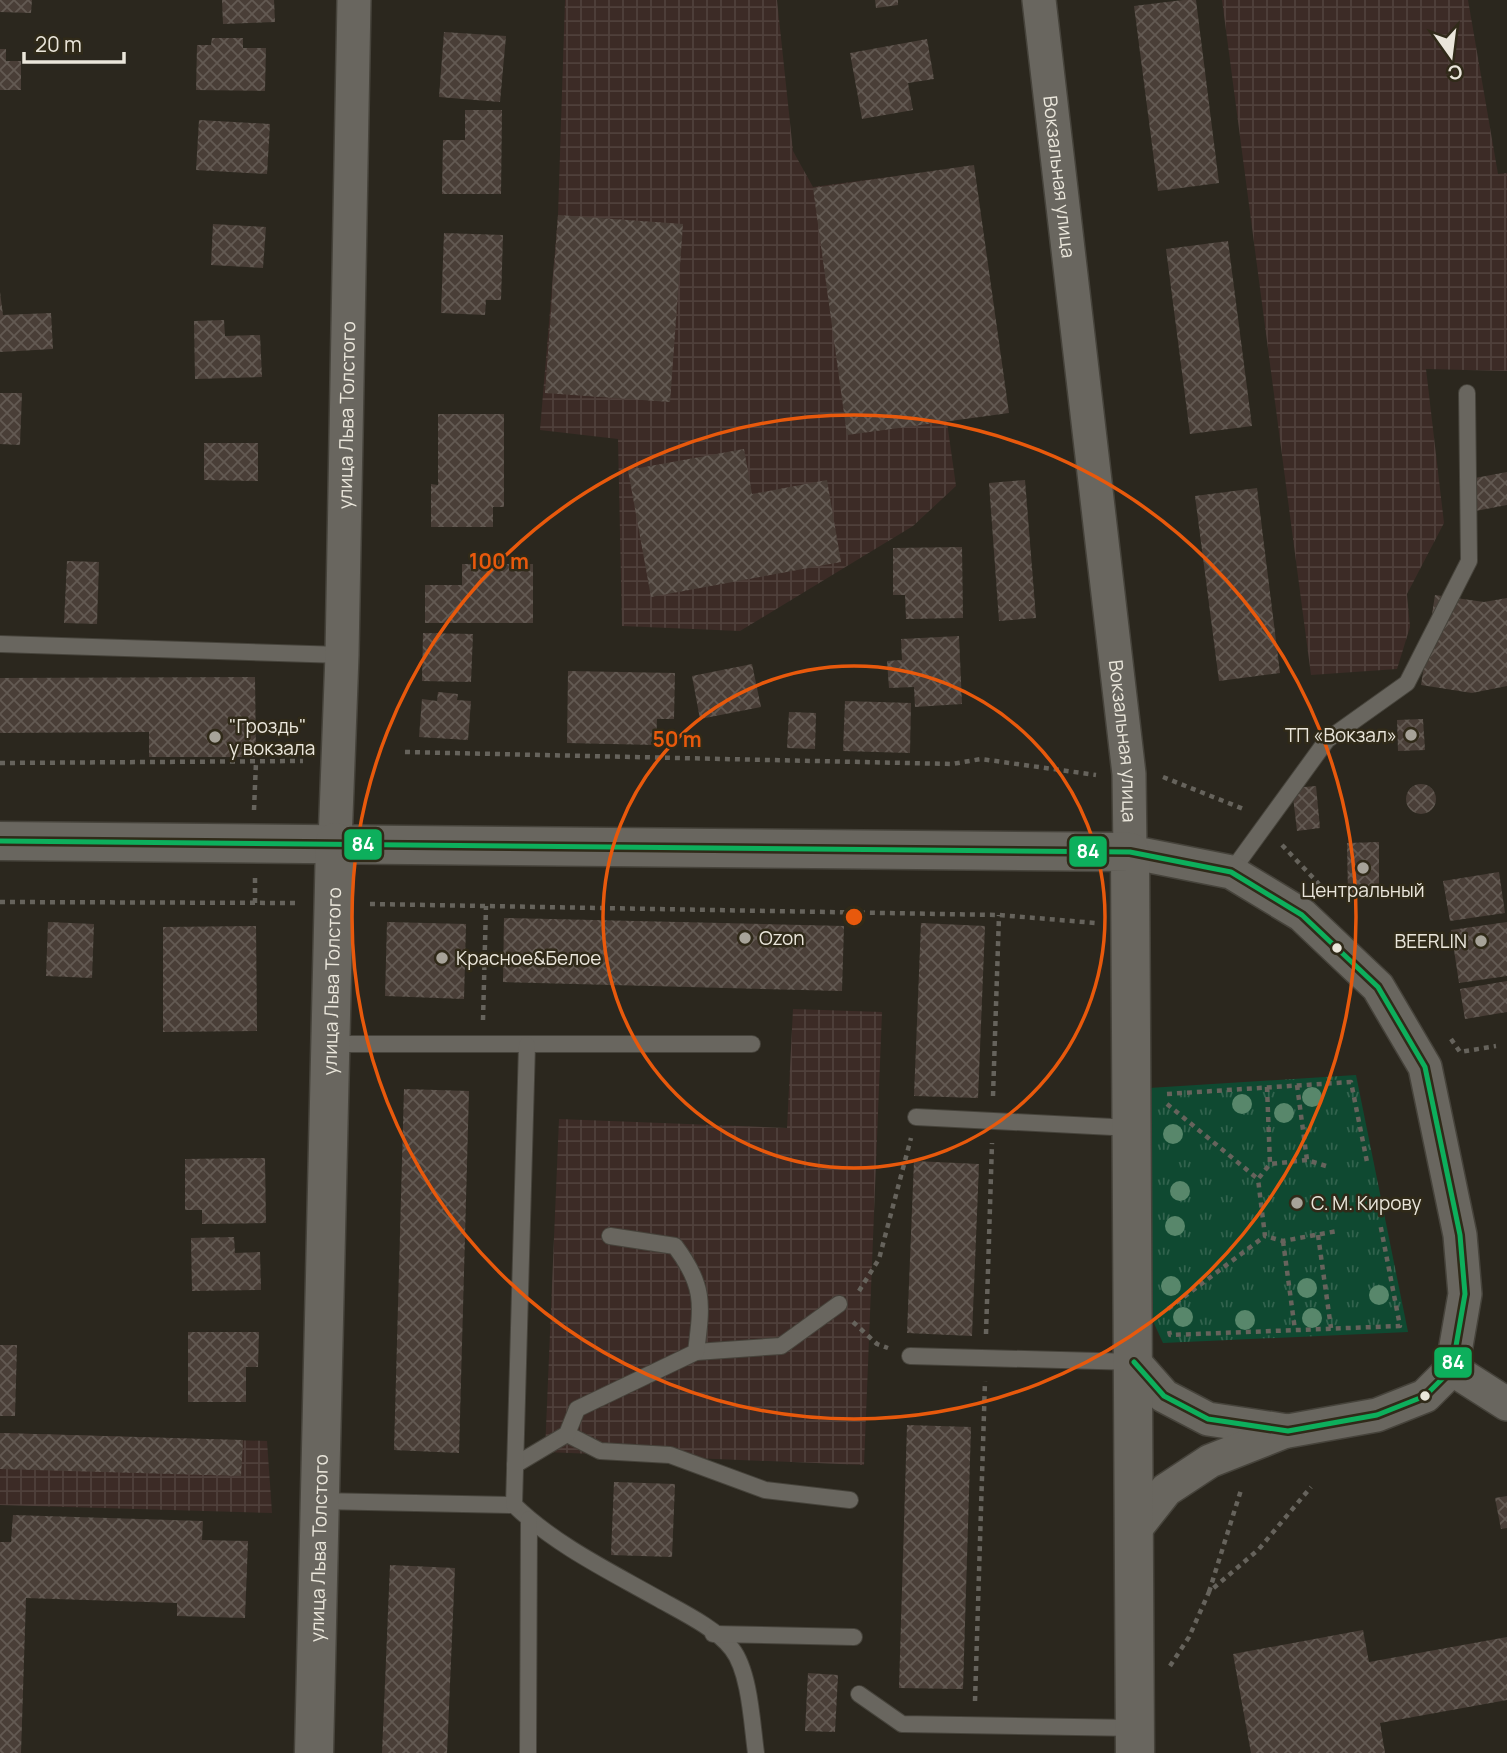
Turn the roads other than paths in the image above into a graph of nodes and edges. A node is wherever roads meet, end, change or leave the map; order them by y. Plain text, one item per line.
1 (354, 0) edge
2 (1039, 0) edge
3 (1467, 393) dead end
4 (0, 644) edge
5 (342, 654) junction
6 (0, 841) edge
7 (335, 842) junction
8 (1130, 852) junction
9 (1231, 872) junction
10 (332, 1044) junction
11 (752, 1044) dead end
12 (527, 1045) junction
13 (916, 1117) road end
14 (1132, 1128) junction
15 (610, 1236) dead end
16 (839, 1304) road end
17 (696, 1352) junction
18 (911, 1356) road end
19 (1134, 1362) junction
20 (1452, 1370) junction
21 (1507, 1404) edge
22 (1288, 1430) junction
23 (567, 1434) junction
24 (515, 1465) junction
25 (850, 1500) dead end
26 (320, 1501) junction
27 (514, 1505) junction
28 (528, 1519) junction
29 (1136, 1528) junction
30 (713, 1634) junction
31 (854, 1637) dead end
32 (859, 1695) dead end
33 (1135, 1740) edge
34 (314, 1753) edge
35 (528, 1753) edge
36 (756, 1753) edge

1 - 5 street, улица Льва Толстого
2 - 8 street, Вокзальная улица
3 - 9 lane
4 - 5 lane
5 - 7 street, улица Льва Толстого
6 - 7 street
7 - 8 street
7 - 10 street, улица Льва Толстого
8 - 9 street
8 - 14 street, Вокзальная улица
9 - 20 street
10 - 12 lane
10 - 26 street, улица Льва Толстого
11 - 12 lane
12 - 24 lane
13 - 14 lane
14 - 19 street, Вокзальная улица
15 - 17 lane
16 - 17 lane
17 - 23 lane
18 - 19 lane
19 - 22 street
19 - 29 street, Вокзальная улица
20 - 21 street
20 - 22 street
22 - 29 street
23 - 24 lane
23 - 25 lane
24 - 27 lane
26 - 27 lane
26 - 34 street, улица Льва Толстого
27 - 28 lane
28 - 30 lane
28 - 35 lane
29 - 33 street, Вокзальная улица
30 - 31 lane
30 - 36 lane
32 - 33 lane

